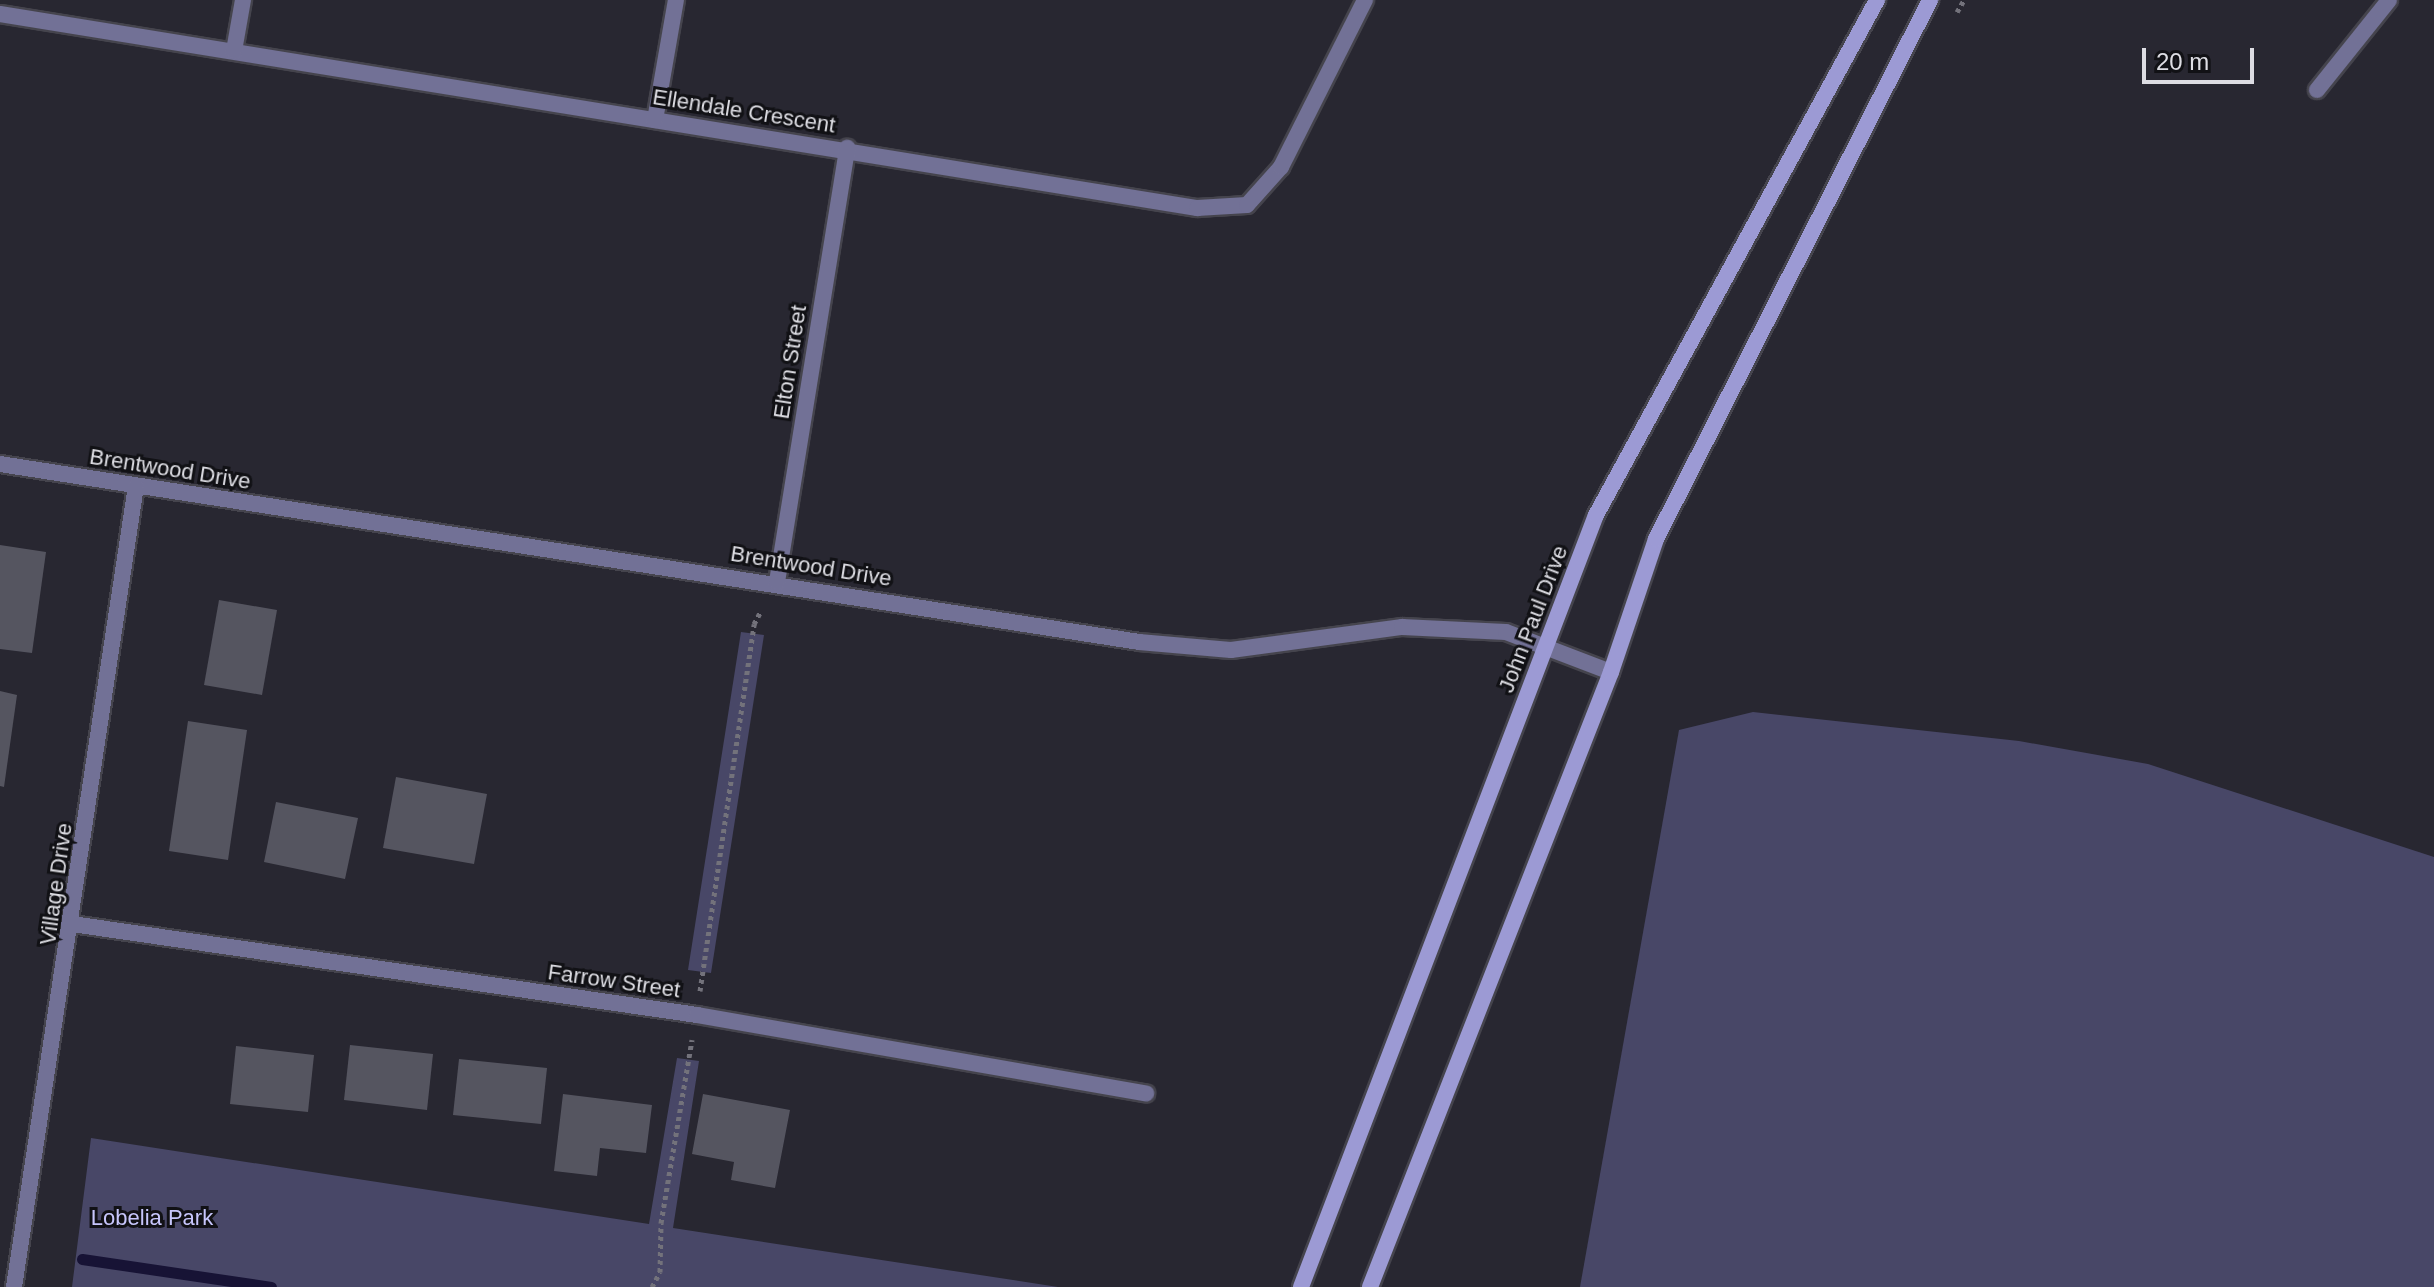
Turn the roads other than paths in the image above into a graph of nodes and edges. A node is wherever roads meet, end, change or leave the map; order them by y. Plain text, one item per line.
1 (243, 0) edge
2 (676, 0) edge
3 (1365, 0) edge
4 (1877, 0) edge
5 (1930, 0) edge
6 (2389, 0) edge
7 (0, 14) edge
8 (234, 51) junction
9 (2317, 90) dead end
10 (655, 120) junction
11 (847, 148) junction
12 (0, 464) edge
13 (136, 486) junction
14 (777, 582) junction
15 (1546, 646) junction
16 (1611, 672) junction
17 (72, 924) junction
18 (1146, 1093) dead end
19 (14, 1287) edge
20 (1301, 1287) edge
21 (1370, 1287) edge

1 - 8 street
2 - 10 street
3 - 11 street, Ellendale Crescent
4 - 15 street, John Paul Drive
5 - 16 street
6 - 9 street
7 - 8 street, Ellendale Crescent
8 - 10 street, Ellendale Crescent
10 - 11 street, Ellendale Crescent
11 - 14 street, Elton Street
12 - 13 street, Brentwood Drive
13 - 14 street, Brentwood Drive
13 - 17 street, Village Drive
14 - 15 street, Brentwood Drive
15 - 16 street, Brentwood Drive
15 - 20 street, John Paul Drive
16 - 21 street
17 - 18 street, Farrow Street
17 - 19 street, Village Drive

